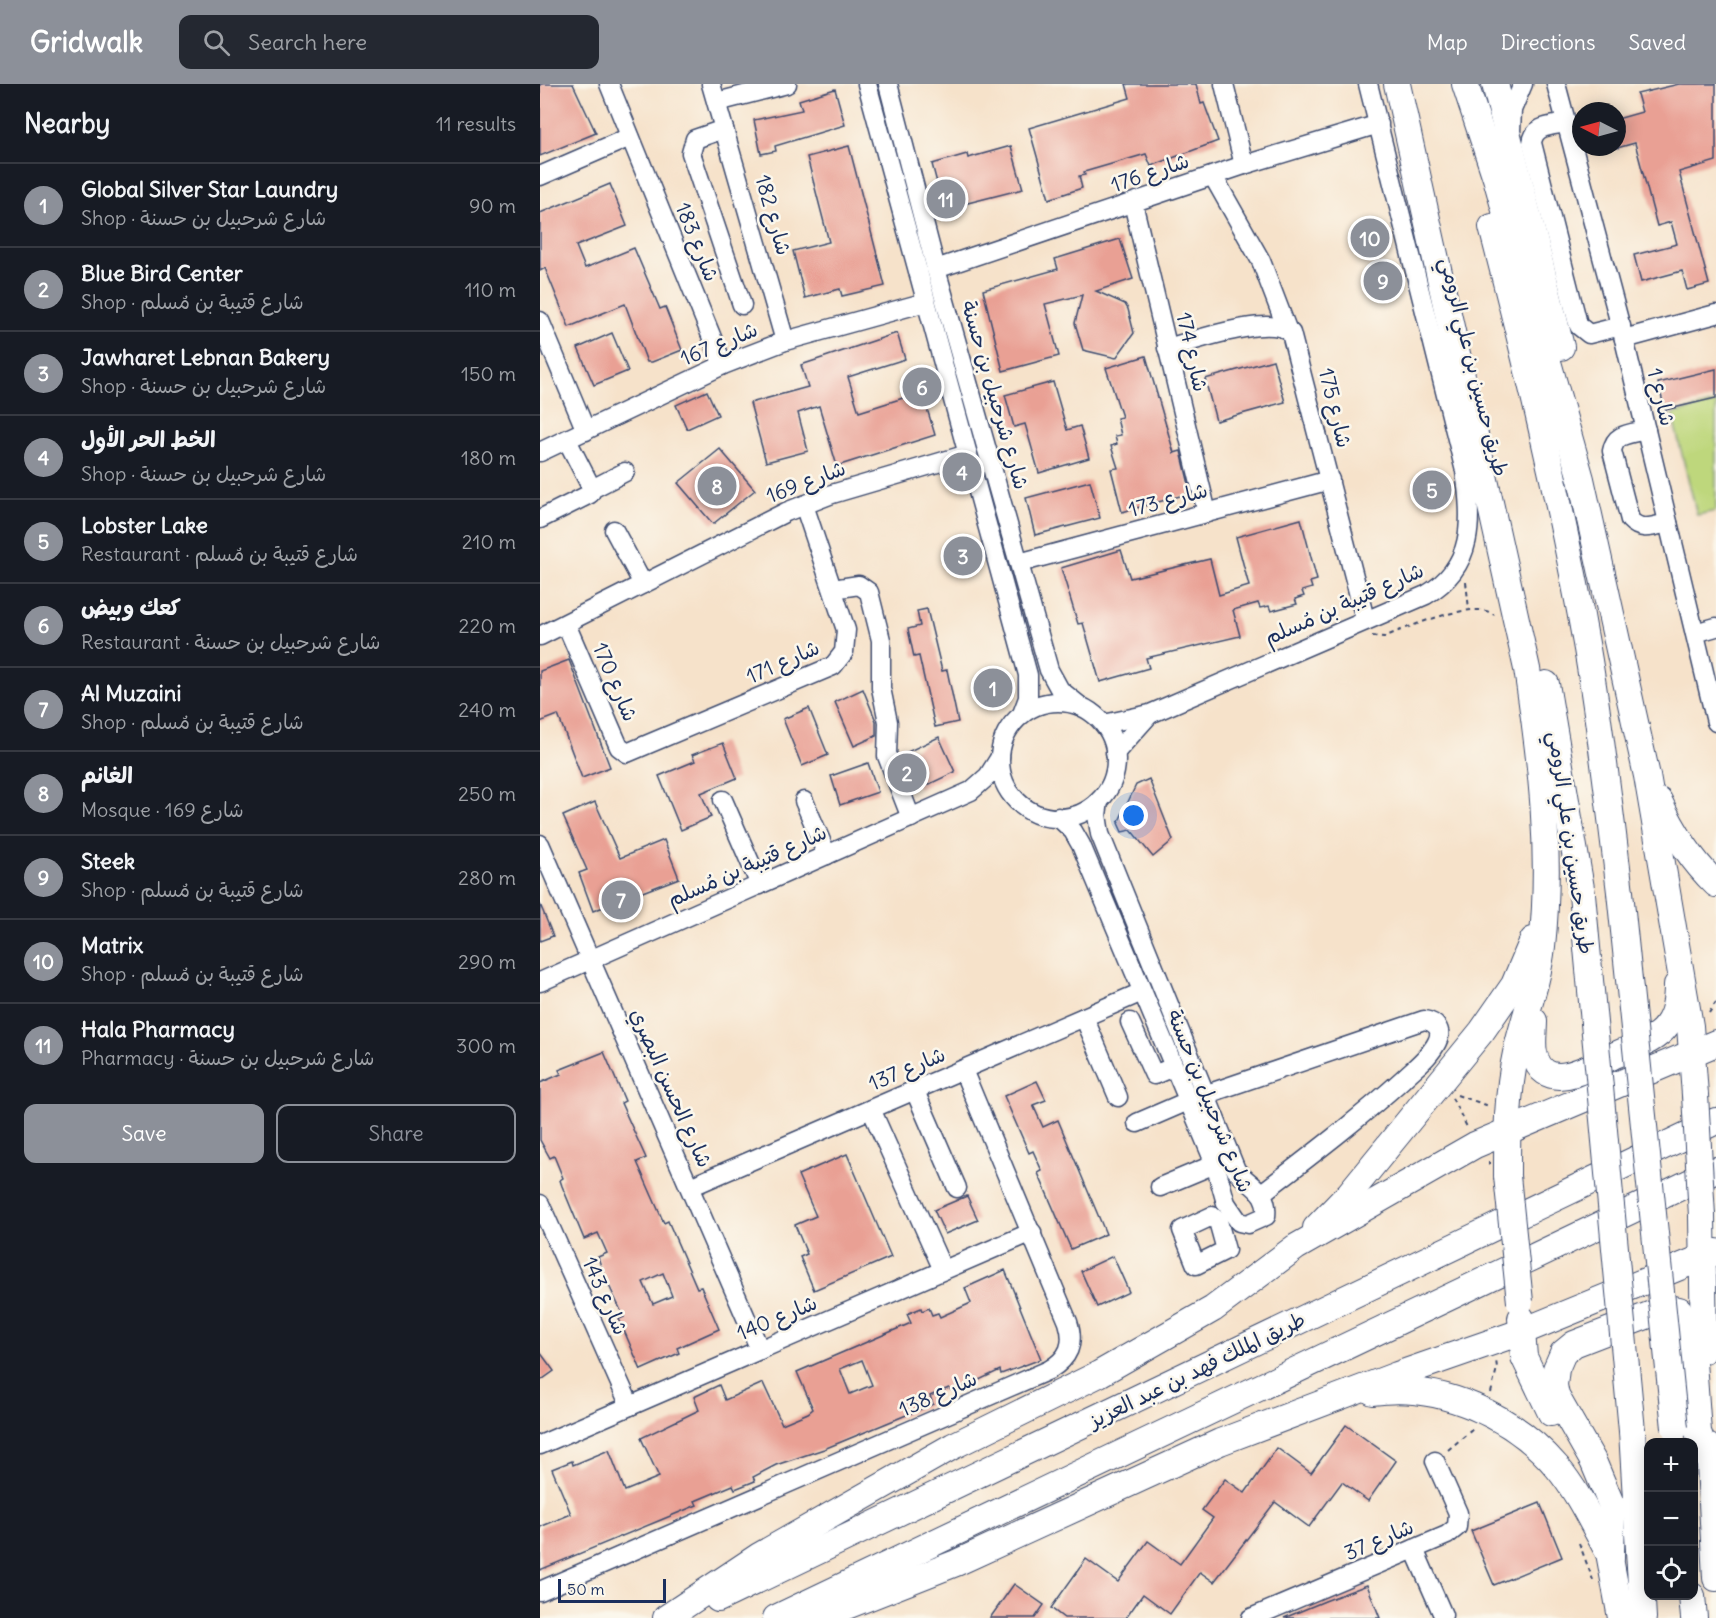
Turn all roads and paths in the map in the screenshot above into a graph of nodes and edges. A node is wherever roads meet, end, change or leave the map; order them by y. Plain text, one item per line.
1 (609, 84) edge
2 (711, 84) edge
3 (787, 84) edge
4 (867, 84) edge
5 (888, 84) edge
6 (1224, 84) edge
7 (1368, 84) edge
8 (1398, 84) edge
9 (1455, 84) edge
10 (1465, 84) edge
11 (1496, 84) edge
12 (1523, 84) edge
13 (1556, 84) edge
14 (717, 102) junction
15 (1566, 123) junction
16 (1379, 124) junction
17 (724, 129) junction
18 (630, 137) junction
19 (1510, 142) junction
20 (1244, 165) junction
21 (540, 176) edge
22 (1213, 176) junction
23 (1133, 203) junction
24 (936, 269) junction
25 (926, 302) junction
26 (742, 304) dead end
27 (1716, 314) edge
28 (540, 321) edge
29 (1287, 329) junction
30 (1622, 333) junction
31 (785, 340) junction
32 (1167, 348) junction
33 (723, 365) junction
34 (1566, 424) junction
35 (1646, 430) junction
36 (586, 431) junction
37 (567, 440) junction
38 (540, 452) edge
39 (968, 454) junction
40 (625, 472) dead end
41 (1330, 480) junction
42 (592, 489) junction
43 (804, 505) junction
44 (1207, 513) junction
45 (540, 519) edge
46 (1668, 524) junction
47 (614, 530) dead end
48 (1019, 562) junction
49 (643, 584) junction
50 (832, 589) junction
51 (1498, 618) dead end
52 (1365, 619) junction
53 (566, 624) junction
54 (1716, 627) edge
55 (1695, 633) junction
56 (540, 636) edge
57 (1080, 706) junction
58 (1022, 714) junction
59 (1150, 714) junction
60 (1716, 722) edge
61 (1104, 724) junction
62 (627, 753) joint
63 (1115, 753) junction
64 (1000, 758) junction
65 (1647, 776) junction
66 (1008, 790) junction
67 (971, 791) junction
68 (723, 801) dead end
69 (804, 801) dead end
70 (1099, 801) junction
71 (910, 818) junction
72 (1058, 818) junction
73 (540, 844) edge
74 (827, 855) junction
75 (1716, 884) edge
76 (760, 885) junction
77 (1544, 915) junction
78 (1674, 946) junction
79 (590, 960) junction
80 (540, 982) edge
81 (1533, 990) junction
82 (1142, 992) junction
83 (1716, 1002) edge
84 (1084, 1017) junction
85 (1130, 1022) dead end
86 (1710, 1032) edge
87 (1691, 1054) junction
88 (1173, 1067) junction
89 (963, 1070) junction
90 (915, 1090) junction
91 (1207, 1094) junction
92 (1118, 1097) dead end
93 (1188, 1101) junction
94 (871, 1109) junction
95 (1716, 1121) edge
96 (1137, 1123) dead end
97 (1507, 1131) junction
98 (1215, 1164) junction
99 (1716, 1170) edge
100 (690, 1187) junction
101 (1160, 1187) dead end
102 (957, 1188) dead end
103 (1262, 1193) junction
104 (541, 1210) edge
105 (1032, 1232) junction
106 (1296, 1247) junction
107 (1709, 1254) edge
108 (943, 1270) junction
109 (1521, 1332) junction
110 (760, 1350) junction
111 (1497, 1368) dead end
112 (630, 1406) junction
113 (1312, 1408) junction
114 (1485, 1412) junction
115 (1716, 1422) edge
116 (1676, 1435) edge
117 (540, 1445) edge
118 (1435, 1461) joint
119 (1710, 1464) junction
120 (1577, 1536) dead end
121 (1414, 1549) junction
122 (1611, 1557) junction
123 (1716, 1578) edge
124 (1595, 1587) dead end
125 (540, 1592) edge
126 (1692, 1600) edge
127 (1443, 1615) dead end
128 (666, 1618) edge
129 (679, 1618) edge
130 (776, 1618) edge
131 (816, 1618) edge
132 (1251, 1618) edge
133 (1621, 1618) edge
134 (1643, 1618) edge
135 (1694, 1618) edge

1 - 18 street, شارع 183
2 - 14 street, شارع 182
3 - 14 street
4 - 25 street, شارع شرحبيل بن حسنة
5 - 24 street, شارع شرحبيل بن حسنة
6 - 20 street
7 - 16 street, شارع قتيبة بن مُسلم
8 - 77 highway
8 - 134 highway, طريق حسين بن علي الرومي, bridge
9 - 116 highway, طريق حسين بن علي الرومي, bridge
10 - 34 highway
11 - 19 highway
12 - 19 street
13 - 15 street, شارع 1
14 - 17 street, شارع 182
15 - 30 street, شارع 1
15 - 30 street
16 - 20 street, شارع 176
16 - 52 street, شارع قتيبة بن مُسلم
17 - 26 street
17 - 31 street, شارع 182
18 - 21 street
18 - 33 street, شارع 183
19 - 34 highway
20 - 22 street, شارع 176
22 - 23 street, شارع 176
22 - 29 street, شارع 175
23 - 24 street, شارع 176
23 - 32 street, شارع 174
24 - 48 street, شارع شرحبيل بن حسنة
25 - 31 street, شارع 167
25 - 39 street, شارع شرحبيل بن حسنة
27 - 30 street
28 - 36 street
29 - 32 street
29 - 41 street, شارع 175
30 - 35 street, شارع 1
31 - 33 street, شارع 167
32 - 44 street, شارع 174
33 - 36 street, شارع 167
34 - 65 highway
35 - 46 street, شارع 1
35 - 46 street
36 - 37 street, شارع 167
37 - 38 street, شارع 167
37 - 42 street
39 - 43 street, شارع 169
39 - 58 street, شارع شرحبيل بن حسنة
40 - 42 street
41 - 44 street, شارع 173
41 - 52 street, شارع 175
42 - 45 street
43 - 49 street, شارع 169
43 - 50 street, شارع 171
44 - 48 street, شارع 173
46 - 55 street, شارع 1
47 - 49 street
48 - 57 street, شارع شرحبيل بن حسنة
49 - 53 street, شارع 169
50 - 62 street, شارع 171
50 - 71 street
51 - 52 path
52 - 59 street, شارع قتيبة بن مُسلم
53 - 56 street, شارع 169
53 - 62 street, شارع 170
54 - 55 street
55 - 60 street, شارع 1
57 - 58 street
57 - 61 street
58 - 64 street
59 - 61 street, شارع قتيبة بن مُسلم
59 - 63 street, شارع قتيبة بن مُسلم
61 - 63 street
63 - 70 street
64 - 66 street
64 - 67 street, شارع قتيبة بن مُسلم
65 - 75 highway
65 - 78 highway
66 - 67 street, شارع قتيبة بن مُسلم
66 - 72 street
67 - 71 street, شارع قتيبة بن مُسلم
68 - 76 street
69 - 74 street
70 - 72 street
70 - 91 street, شارع شرحبيل بن حسنة
71 - 74 street, شارع قتيبة بن مُسلم
72 - 82 street, شارع شرحبيل بن حسنة
73 - 79 street, شارع الحسن البصري
74 - 76 street, شارع قتيبة بن مُسلم
76 - 79 street, شارع قتيبة بن مُسلم
77 - 81 highway
77 - 106 highway
78 - 81 highway
78 - 87 highway
79 - 80 street, شارع قتيبة بن مُسلم
79 - 100 street, شارع الحسن البصري
81 - 97 highway
82 - 84 street, شارع 137
82 - 88 street, شارع شرحبيل بن حسنة
83 - 86 path
84 - 89 street, شارع 137
84 - 92 street
85 - 88 street
86 - 87 highway
87 - 97 highway
87 - 107 highway, bridge
88 - 93 street, شارع شرحبيل بن حسنة
89 - 90 street, شارع 137
89 - 105 street, شارع 138
90 - 94 street, شارع 137
90 - 102 street
91 - 103 street, شارع شرحبيل بن حسنة
91 - 103 street
93 - 96 street
93 - 98 street, شارع شرحبيل بن حسنة
94 - 100 street, شارع 137
94 - 108 street
95 - 129 highway, طريق الملك فهد بن عبد العزيز
97 - 106 highway
97 - 109 highway, bridge
98 - 101 street
98 - 103 street, شارع شرحبيل بن حسنة
99 - 130 highway, طريق الملك فهد بن عبد العزيز
100 - 110 street, شارع الحسن البصري
104 - 112 street, شارع 143
105 - 108 street, شارع 140
105 - 125 street, شارع 138
106 - 128 highway
107 - 109 highway
107 - 119 highway
108 - 110 street, شارع 140
109 - 113 highway
109 - 122 highway
110 - 112 street, شارع 140
111 - 114 path
112 - 117 street, شارع 140
113 - 114 highway
113 - 131 highway
114 - 118 path
114 - 122 highway
115 - 119 highway
118 - 121 street, شارع 37
119 - 122 highway
119 - 123 highway
120 - 124 path
121 - 127 street
121 - 132 street, شارع 37
122 - 133 highway
126 - 135 highway

